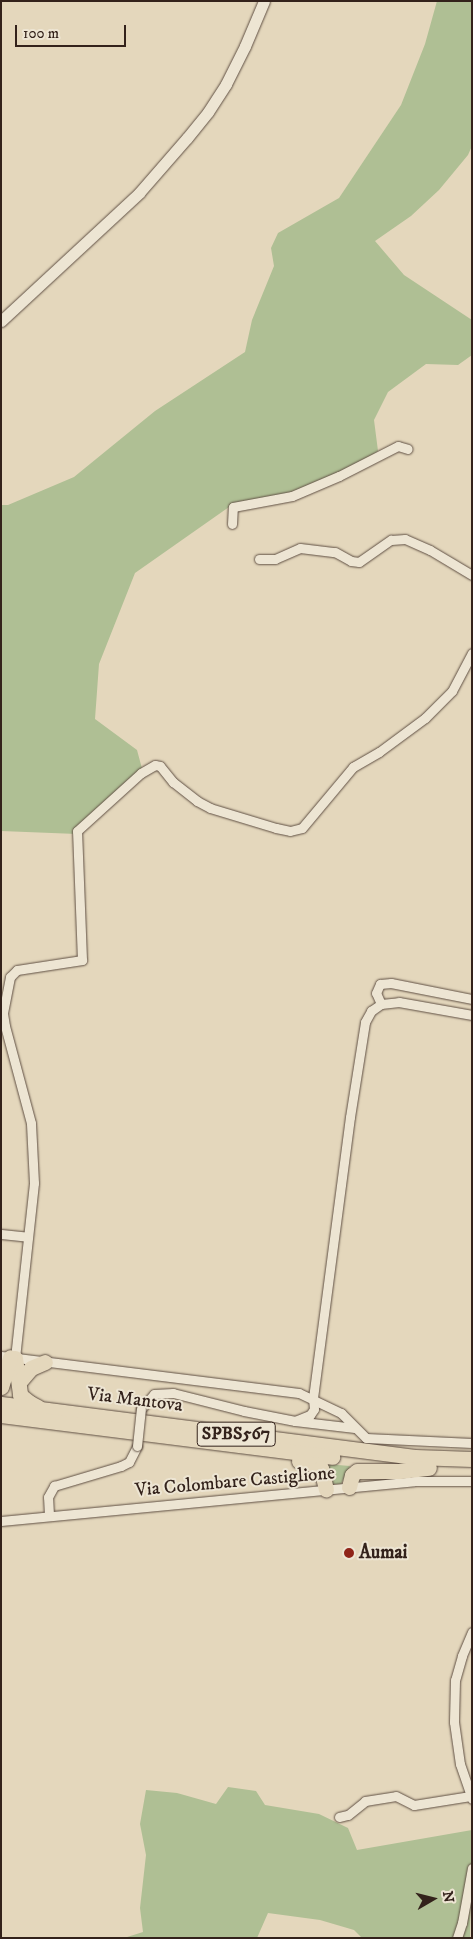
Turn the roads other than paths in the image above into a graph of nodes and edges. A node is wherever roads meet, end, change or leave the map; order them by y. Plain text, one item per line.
1 (264, 1) edge
2 (1, 321) edge
3 (408, 449) dead end
4 (232, 524) dead end
5 (260, 559) dead end
6 (472, 575) edge
7 (472, 653) edge
8 (472, 999) edge
9 (381, 1004) junction
10 (472, 1015) edge
11 (1, 1234) edge
12 (28, 1237) junction
13 (9, 1357) edge
14 (45, 1362) junction
15 (1, 1382) edge
16 (19, 1382) junction
17 (2, 1387) edge
18 (313, 1398) junction
19 (1, 1404) edge
20 (44, 1409) junction
21 (1, 1415) edge
22 (344, 1416) junction
23 (295, 1421) junction
24 (324, 1424) junction
25 (356, 1428) junction
26 (472, 1443) edge
27 (254, 1448) junction
28 (472, 1459) edge
29 (429, 1468) junction
30 (472, 1469) edge
31 (472, 1481) edge
32 (349, 1487) junction
33 (326, 1489) junction
34 (49, 1516) junction
35 (1, 1521) edge
36 (472, 1632) edge
37 (471, 1797) edge
38 (339, 1817) dead end
39 (472, 1868) edge
40 (457, 1938) edge

1 - 2 street
3 - 4 street
5 - 6 street
7 - 12 street
8 - 9 street
9 - 10 street
9 - 18 street
11 - 12 street
12 - 13 street
13 - 14 street
13 - 16 highway
13 - 17 highway
14 - 16 highway
14 - 18 street
15 - 17 highway
16 - 20 highway
18 - 22 street
18 - 23 street
19 - 20 highway, Via Mantova / SPBS567
20 - 28 highway, Via Mantova / SPBS567
21 - 27 highway, Via Mantova / SPBS567
22 - 24 street
22 - 25 street
23 - 24 street
23 - 34 street, bridge
24 - 25 street
25 - 26 street
27 - 29 highway, Via Mantova / SPBS567
27 - 33 highway
29 - 30 highway, Via Mantova / SPBS567
29 - 32 highway
31 - 32 street, Via Colombare Castiglione
32 - 33 street, Via Colombare Castiglione
33 - 34 street, Via Colombare Castiglione
34 - 35 street, Via Colombare Castiglione
36 - 37 street
37 - 38 street
39 - 40 street

